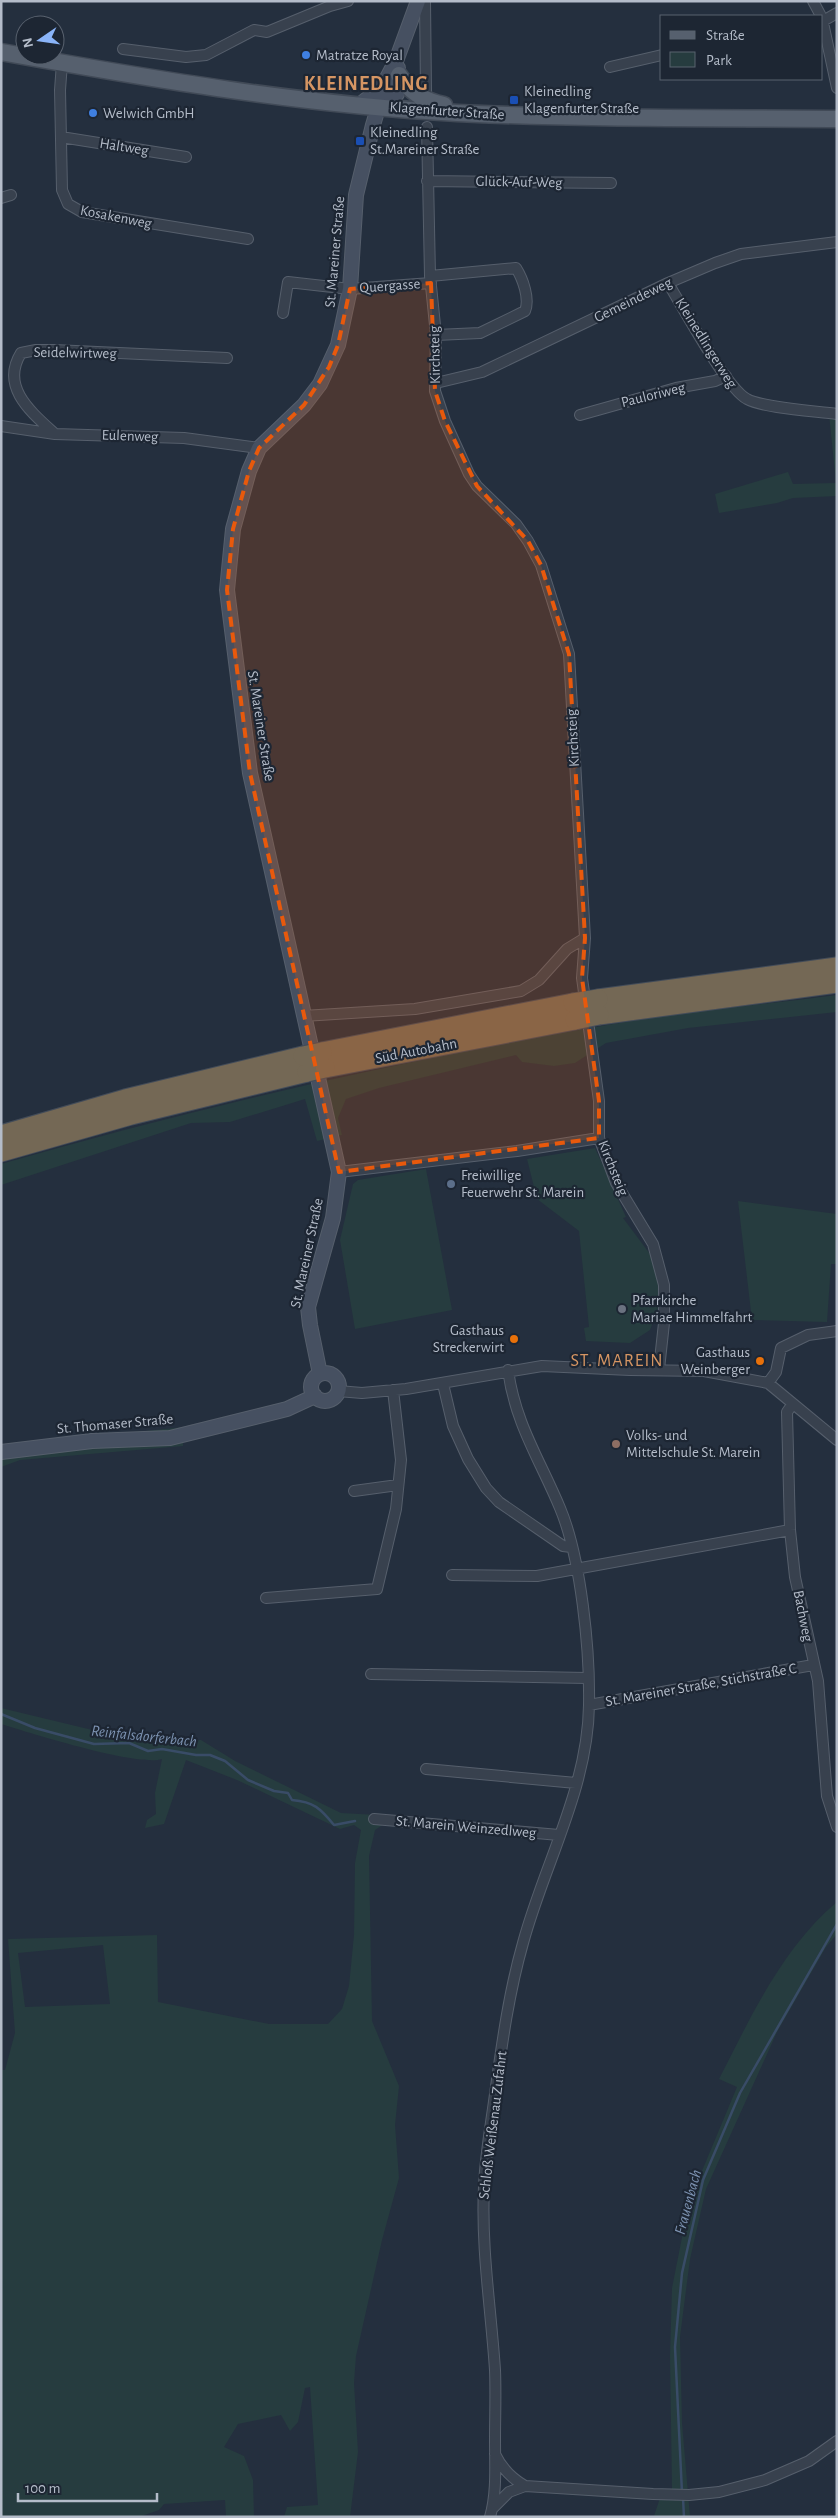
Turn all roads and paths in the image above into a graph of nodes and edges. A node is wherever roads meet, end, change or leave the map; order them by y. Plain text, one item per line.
1 (348, 1) edge
2 (418, 1) edge
3 (424, 1) edge
4 (813, 1) edge
5 (837, 13) edge
6 (820, 15) edge
7 (823, 19) edge
8 (823, 24) edge
9 (122, 49) dead end
10 (1, 52) edge
11 (15, 55) edge
12 (660, 55) edge
13 (65, 64) edge
14 (62, 65) edge
15 (610, 67) dead end
16 (394, 71) junction
17 (837, 88) edge
18 (426, 91) dead end
19 (359, 105) junction
20 (380, 106) junction
21 (478, 114) junction
22 (837, 119) edge
23 (427, 127) dead end
24 (61, 137) junction
25 (186, 158) dead end
26 (427, 181) junction
27 (612, 183) dead end
28 (248, 239) dead end
29 (837, 242) edge
30 (431, 279) junction
31 (668, 282) junction
32 (350, 288) junction
33 (284, 313) dead end
34 (436, 335) junction
35 (227, 358) dead end
36 (726, 376) junction
37 (436, 383) junction
38 (837, 414) edge
39 (580, 415) dead end
40 (1, 426) edge
41 (55, 434) junction
42 (259, 448) junction
43 (586, 938) junction
44 (837, 967) edge
45 (837, 983) edge
46 (598, 1007) junction
47 (303, 1016) junction
48 (305, 1064) junction
49 (1, 1135) edge
50 (599, 1138) junction
51 (1, 1152) edge
52 (339, 1172) junction
53 (837, 1331) edge
54 (659, 1369) junction
55 (508, 1370) junction
56 (320, 1374) junction
57 (768, 1383) junction
58 (444, 1384) junction
59 (393, 1390) junction
60 (338, 1392) junction
61 (315, 1396) junction
62 (792, 1405) junction
63 (837, 1440) edge
64 (1, 1452) edge
65 (398, 1486) junction
66 (354, 1491) dead end
67 (790, 1530) junction
68 (570, 1547) junction
69 (576, 1569) junction
70 (452, 1575) dead end
71 (266, 1598) dead end
72 (812, 1665) junction
73 (371, 1674) dead end
74 (587, 1678) junction
75 (589, 1705) junction
76 (426, 1769) dead end
77 (576, 1783) junction
78 (374, 1820) dead end
79 (837, 1827) edge
80 (559, 1835) junction
81 (837, 2441) edge
82 (495, 2454) junction
83 (524, 2486) junction
84 (491, 2512) edge

1 - 9 street
2 - 16 main road, St. Mareiner Straße
3 - 18 street
4 - 6 street
5 - 7 street
8 - 17 street
10 - 11 main road, Klagenfurter Straße
12 - 15 street
13 - 19 main road, Klagenfurter Straße
14 - 24 street, Kosakenweg
16 - 19 main road
16 - 20 main road, St. Mareiner Straße
16 - 21 main road
19 - 20 main road, Klagenfurter Straße
20 - 21 main road, Klagenfurter Straße
20 - 32 main road, St. Mareiner Straße
21 - 22 main road, Klagenfurter Straße
23 - 26 street, Kirchsteig
24 - 25 street, Haltweg
24 - 28 street, Kosakenweg
26 - 27 street, Glück-Auf-Weg
26 - 30 street, Kirchsteig
29 - 31 street, Gemeindeweg
30 - 32 street, Quergasse
30 - 34 street, Kirchsteig
30 - 34 street, Quergasse
31 - 36 street, Kleinedlingerweg
31 - 37 street, Gemeindeweg
32 - 33 street, Quergasse
32 - 42 main road, St. Mareiner Straße
34 - 37 street, Kirchsteig
35 - 41 street, Seidelwirtweg
36 - 38 street, Kleinedlingerweg
36 - 39 street, Pauloriweg
37 - 43 street, Kirchsteig
40 - 41 street, Eulenweg
41 - 42 street, Eulenweg
42 - 47 main road, St. Mareiner Straße
43 - 47 street
43 - 50 street, Kirchsteig
44 - 46 highway, Süd Autobahn
45 - 46 highway, Süd Autobahn
46 - 48 highway, Süd Autobahn, bridge
47 - 52 main road, St. Mareiner Straße
48 - 49 highway, Süd Autobahn
48 - 51 highway, Süd Autobahn
50 - 52 street
50 - 54 street, Kirchsteig
52 - 56 main road, St. Mareiner Straße
53 - 57 street
54 - 55 street
54 - 57 street
55 - 58 street
55 - 68 street, Schloß Weißenau Zufahrt
56 - 60 main road
56 - 61 main road
57 - 62 street
58 - 59 street
58 - 68 street
59 - 60 street
59 - 65 street
60 - 61 main road
61 - 64 main road, St. Thomaser Straße
62 - 63 street
62 - 67 street, Bachweg
65 - 66 street
65 - 71 street
67 - 69 street
67 - 72 street, Bachweg
68 - 69 street, Schloß Weißenau Zufahrt
69 - 70 street
69 - 74 street, Schloß Weißenau Zufahrt
72 - 75 street, St. Mareiner Straße, Stichstraße C
72 - 79 street, Bachweg
73 - 74 street
74 - 75 street, Schloß Weißenau Zufahrt
75 - 77 street, Schloß Weißenau Zufahrt
76 - 77 street
77 - 80 street, Schloß Weißenau Zufahrt
78 - 80 street, St. Marein Weinzedlweg
80 - 82 street, Schloß Weißenau Zufahrt
81 - 83 street
82 - 83 street
82 - 84 street, Schloß Weißenau Zufahrt
83 - 84 street

